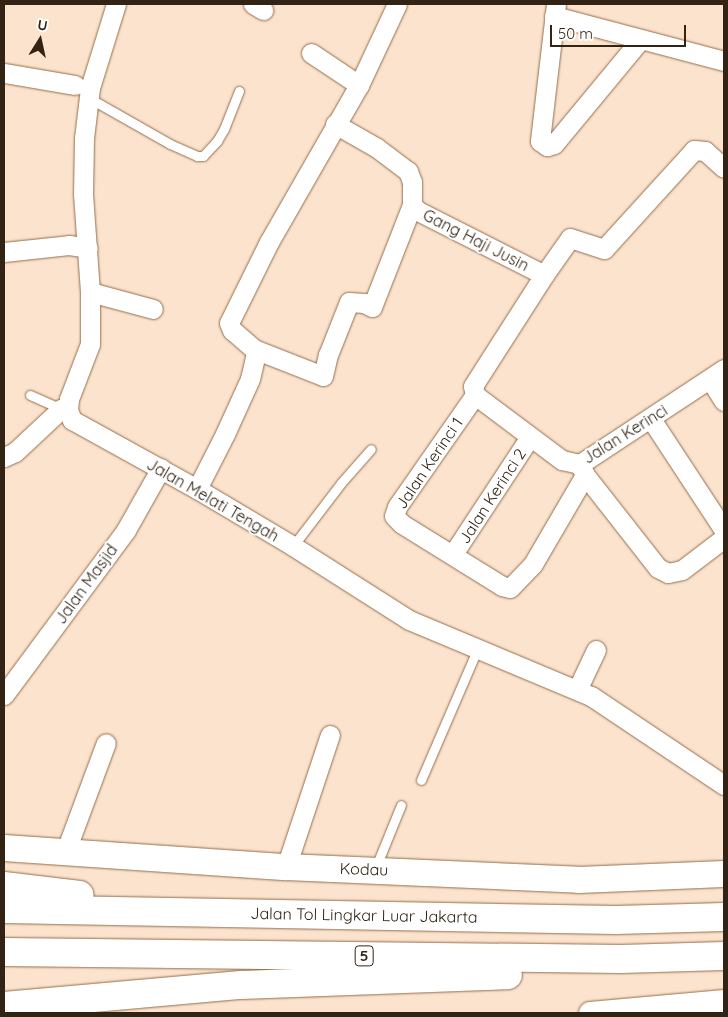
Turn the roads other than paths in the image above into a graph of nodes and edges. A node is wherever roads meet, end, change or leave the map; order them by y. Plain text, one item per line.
1 (116, 4) edge
2 (397, 4) edge
3 (555, 10) edge
4 (641, 39) junction
5 (311, 53) dead end
6 (724, 61) edge
7 (4, 73) edge
8 (359, 85) junction
9 (239, 91) dead end
10 (82, 92) junction
11 (335, 124) junction
12 (724, 168) edge
13 (412, 205) junction
14 (88, 248) junction
15 (4, 252) edge
16 (544, 275) junction
17 (90, 292) junction
18 (153, 309) dead end
19 (254, 349) junction
20 (717, 374) edge
21 (30, 395) dead end
22 (475, 396) junction
23 (724, 401) edge
24 (65, 409) junction
25 (651, 419) junction
26 (530, 437) junction
27 (371, 449) dead end
28 (4, 457) edge
29 (162, 468) junction
30 (582, 469) junction
31 (197, 489) junction
32 (724, 530) edge
33 (724, 538) edge
34 (293, 546) junction
35 (453, 554) junction
36 (477, 650) junction
37 (596, 650) dead end
38 (578, 688) junction
39 (4, 695) edge
40 (330, 735) dead end
41 (106, 743) dead end
42 (421, 780) dead end
43 (724, 785) edge
44 (401, 805) dead end
45 (4, 848) edge
46 (65, 853) junction
47 (286, 867) junction
48 (374, 869) junction
49 (724, 874) edge
50 (4, 886) edge
51 (4, 910) edge
52 (204, 912) junction
53 (724, 917) edge
54 (4, 952) edge
55 (724, 956) edge
56 (621, 959) junction
57 (724, 1001) edge
58 (4, 1006) edge
59 (590, 1013) edge
60 (595, 1013) edge

1 - 10 street
2 - 8 street
3 - 4 street
3 - 4 street
4 - 6 street
5 - 8 street
7 - 10 street
8 - 11 street
9 - 10 lane
10 - 14 street
11 - 13 street, Gang Haji Jusin
11 - 19 street
12 - 16 street
13 - 16 street, Gang Haji Jusin
13 - 19 street
14 - 15 street
14 - 17 street
16 - 22 street
17 - 18 street
17 - 24 street
19 - 31 street
20 - 23 street
20 - 25 street, Jalan Kerinci
21 - 24 lane
22 - 26 street, Jalan Kerinci
22 - 35 street, Jalan Kerinci 1
24 - 28 street
24 - 29 street, Jalan Melati Tengah
25 - 30 street, Jalan Kerinci
25 - 32 street
26 - 30 street, Jalan Kerinci
26 - 35 street, Jalan Kerinci 2
27 - 34 lane
29 - 31 street, Jalan Melati Tengah
29 - 39 street, Jalan Masjid
30 - 33 street
30 - 35 street, Jalan Kerinci 1
31 - 34 street, Jalan Melati Tengah
34 - 36 street, Jalan Melati Tengah
36 - 38 street, Jalan Melati Tengah
36 - 42 lane
37 - 38 street
38 - 43 street, Jalan Melati Tengah
40 - 47 street
41 - 46 street
44 - 48 lane
45 - 46 main road, Kodau
46 - 47 main road, Kodau
47 - 48 main road, Kodau
48 - 49 main road, Kodau
50 - 52 highway
51 - 52 highway, Jalan Tol Lingkar Luar Jakarta
52 - 53 highway, Jalan Tol Lingkar Luar Jakarta
54 - 56 highway, 5
55 - 56 highway, 5
56 - 58 highway
57 - 60 street
59 - 60 street

